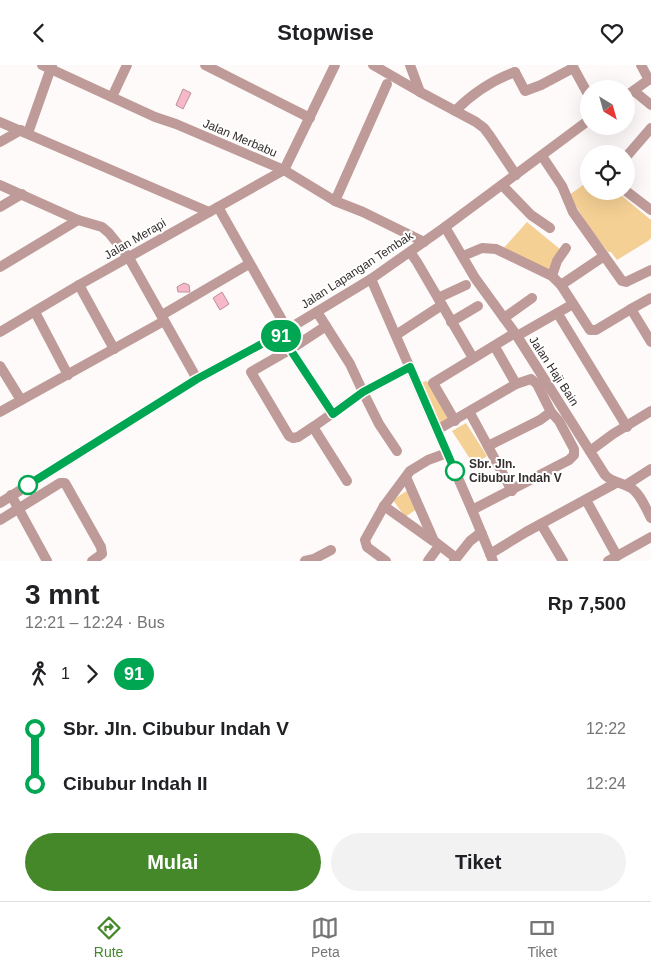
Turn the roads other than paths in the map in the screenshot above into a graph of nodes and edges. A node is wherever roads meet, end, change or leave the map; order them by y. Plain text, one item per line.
1 (127, 65) edge
2 (205, 65) edge
3 (335, 65) edge
4 (410, 65) edge
5 (641, 65) edge
6 (48, 66) edge
7 (379, 67) edge
8 (573, 67) edge
9 (516, 68) edge
10 (650, 79) edge
11 (580, 80) edge
12 (387, 84) dead end
13 (635, 90) edge
14 (420, 92) junction
15 (635, 96) edge
16 (112, 97) junction
17 (651, 105) edge
18 (455, 111) junction
19 (310, 118) junction
20 (0, 122) edge
21 (580, 128) edge
22 (651, 128) edge
23 (25, 131) junction
24 (0, 143) edge
25 (635, 147) edge
26 (542, 156) junction
27 (284, 170) junction
28 (516, 175) junction
29 (0, 185) edge
30 (502, 185) junction
31 (22, 194) junction
32 (635, 198) edge
33 (336, 201) junction
34 (0, 207) edge
35 (213, 209) junction
36 (651, 210) edge
37 (78, 220) junction
38 (445, 227) junction
39 (550, 228) dead end
40 (424, 242) junction
41 (566, 248) dead end
42 (410, 252) junction
43 (604, 255) junction
44 (463, 256) junction
45 (129, 258) junction
46 (249, 264) junction
47 (0, 267) edge
48 (651, 270) edge
49 (552, 277) junction
50 (371, 279) junction
51 (79, 285) junction
52 (466, 285) dead end
53 (560, 285) junction
54 (532, 298) dead end
55 (651, 299) edge
56 (440, 301) junction
57 (573, 304) junction
58 (478, 306) dead end
59 (631, 309) junction
60 (35, 312) junction
61 (317, 312) junction
62 (558, 314) junction
63 (504, 317) junction
64 (163, 318) junction
65 (451, 322) junction
66 (326, 326) junction
67 (284, 331) junction
68 (0, 333) edge
69 (396, 335) junction
70 (514, 336) junction
71 (651, 342) edge
72 (495, 347) junction
73 (114, 349) junction
74 (290, 349) junction
75 (473, 358) junction
76 (0, 366) edge
77 (410, 367) junction
78 (68, 375) junction
79 (197, 379) junction
80 (516, 384) junction
81 (363, 392) junction
82 (21, 400) junction
83 (651, 411) edge
84 (0, 412) edge
85 (552, 412) junction
86 (470, 413) junction
87 (333, 414) junction
88 (454, 421) junction
89 (313, 427) junction
90 (627, 427) junction
91 (438, 431) junction
92 (488, 445) junction
93 (397, 451) dead end
94 (590, 451) junction
95 (447, 453) junction
96 (651, 469) edge
97 (406, 477) junction
98 (347, 481) dead end
99 (621, 484) junction
100 (512, 491) junction
101 (12, 495) junction
102 (586, 500) junction
103 (0, 503) edge
104 (384, 506) junction
105 (19, 508) junction
106 (472, 510) junction
107 (651, 518) edge
108 (0, 520) edge
109 (541, 524) junction
110 (482, 534) junction
111 (651, 537) edge
112 (437, 543) junction
113 (332, 550) dead end
114 (491, 557) edge
115 (612, 558) edge
116 (455, 560) edge
117 (47, 561) edge
118 (92, 561) edge
119 (305, 561) edge
120 (386, 561) edge
121 (428, 561) edge
122 (563, 561) edge

1 - 16 street
2 - 19 street
3 - 19 street
4 - 14 street
5 - 10 street
6 - 16 street, Jalan Merbabu
6 - 23 street
7 - 14 street
8 - 9 street
8 - 11 street
9 - 18 street
10 - 13 street
12 - 33 street
14 - 18 street
15 - 17 street
16 - 27 street, Jalan Merbabu
18 - 28 street
19 - 27 street
20 - 23 street
21 - 26 street, Jalan Lapangan Tembak
22 - 25 street
23 - 24 street
23 - 35 street
26 - 28 street, Jalan Lapangan Tembak
26 - 43 street
27 - 33 street, Jalan Merbabu
27 - 35 street, Jalan Merapi
28 - 30 street, Jalan Lapangan Tembak
29 - 31 street
30 - 38 street, Jalan Lapangan Tembak
30 - 39 street
31 - 34 street
31 - 37 street
32 - 36 street
33 - 40 street, Jalan Merbabu
35 - 45 street, Jalan Merapi
35 - 46 street
37 - 45 street
37 - 47 street
38 - 40 street, Jalan Lapangan Tembak
38 - 44 street, Jalan Haji Bain
40 - 42 street, Jalan Lapangan Tembak
41 - 49 street
42 - 50 street, Jalan Lapangan Tembak
42 - 56 street
43 - 48 street
43 - 53 street
44 - 49 street
44 - 63 street, Jalan Haji Bain
45 - 51 street, Jalan Merapi
45 - 64 street
46 - 64 street
46 - 67 street
49 - 53 street
50 - 61 street, Jalan Lapangan Tembak
50 - 69 street
51 - 60 street, Jalan Merapi
51 - 73 street
52 - 56 street
53 - 57 street
54 - 63 street
55 - 59 street
56 - 65 street
56 - 69 street
57 - 59 street
57 - 62 street
58 - 65 street
59 - 71 street
60 - 68 street, Jalan Merapi
60 - 78 street
61 - 66 street
61 - 67 street, Jalan Lapangan Tembak
62 - 70 street
62 - 90 street
63 - 70 street, Jalan Haji Bain
64 - 73 street
64 - 79 street
65 - 75 street
66 - 74 street
66 - 81 street
67 - 74 street
67 - 79 street, Jalan Lapangan Tembak
69 - 77 street
70 - 72 street
70 - 94 street, Jalan Haji Bain
72 - 75 street
72 - 80 street
73 - 78 street
74 - 87 street
74 - 89 street
75 - 88 street
76 - 82 street
77 - 81 street
77 - 91 street
78 - 82 street
79 - 101 street, Jalan Lapangan Tembak
80 - 85 street
80 - 86 street
81 - 87 street
81 - 93 street
82 - 84 street
83 - 90 street
85 - 92 street
85 - 100 street
86 - 88 street
86 - 92 street
87 - 89 street
88 - 91 street
89 - 98 street
90 - 94 street
91 - 95 street
92 - 100 street
94 - 99 street, Jalan Haji Bain
95 - 97 street
95 - 106 street
96 - 99 street
97 - 104 street
97 - 112 street
99 - 102 street
99 - 107 street, Jalan Haji Bain
100 - 106 street
101 - 103 street, Jalan Lapangan Tembak
101 - 105 street
102 - 109 street
102 - 115 street
104 - 112 street
104 - 120 street
105 - 108 street
105 - 117 street
105 - 118 street
106 - 110 street
109 - 114 street
109 - 122 street
110 - 114 street
110 - 116 street
111 - 115 street
112 - 116 street
112 - 121 street
113 - 119 street

